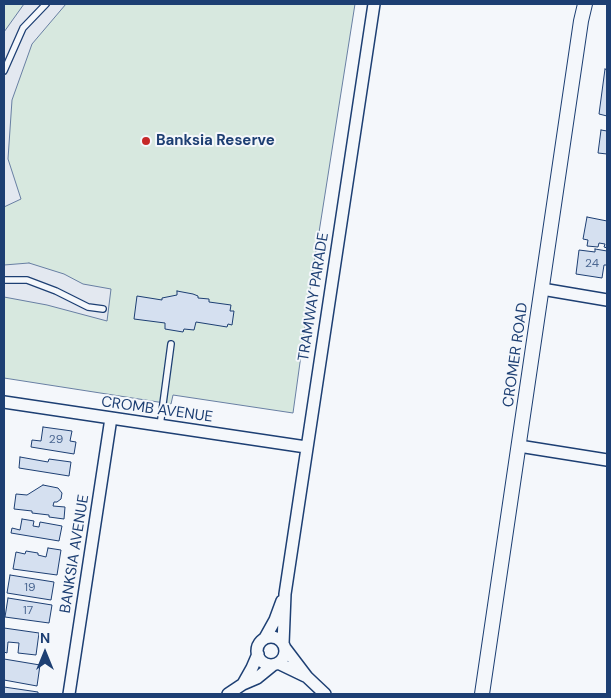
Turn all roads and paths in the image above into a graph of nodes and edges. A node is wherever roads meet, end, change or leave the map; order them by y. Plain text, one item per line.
1 (46, 4) edge
2 (374, 4) edge
3 (580, 4) edge
4 (586, 4) edge
5 (582, 21) junction
6 (4, 71) edge
7 (4, 280) edge
8 (542, 289) junction
9 (607, 300) edge
10 (103, 309) dead end
11 (170, 344) dead end
12 (4, 402) edge
13 (111, 418) junction
14 (160, 426) junction
15 (519, 446) junction
16 (306, 447) junction
17 (607, 460) edge
18 (285, 594) junction
19 (266, 638) junction
20 (284, 646) junction
21 (258, 654) junction
22 (275, 664) junction
23 (307, 677) junction
24 (242, 684) junction
25 (69, 694) edge
26 (228, 694) edge
27 (325, 694) edge
28 (482, 694) edge

1 - 6 lane
2 - 16 street, TRAMWAY PARADE
3 - 5 street, CROMER ROAD
4 - 5 street, CROMER ROAD
5 - 8 street, CROMER ROAD
7 - 10 lane
8 - 9 street
8 - 15 street, CROMER ROAD
11 - 14 lane
12 - 13 street, CROMB AVENUE
13 - 14 street, CROMB AVENUE
13 - 25 street, BANKSIA AVENUE
14 - 16 street, CROMB AVENUE
15 - 17 street
15 - 28 street, CROMER ROAD
16 - 18 street, TRAMWAY PARADE
18 - 19 street, TRAMWAY PARADE
18 - 20 street, TRAMWAY PARADE
19 - 20 street
19 - 21 street
20 - 22 street
20 - 23 street
21 - 22 street
21 - 24 street
22 - 23 street
22 - 24 street
23 - 27 street
24 - 26 street

